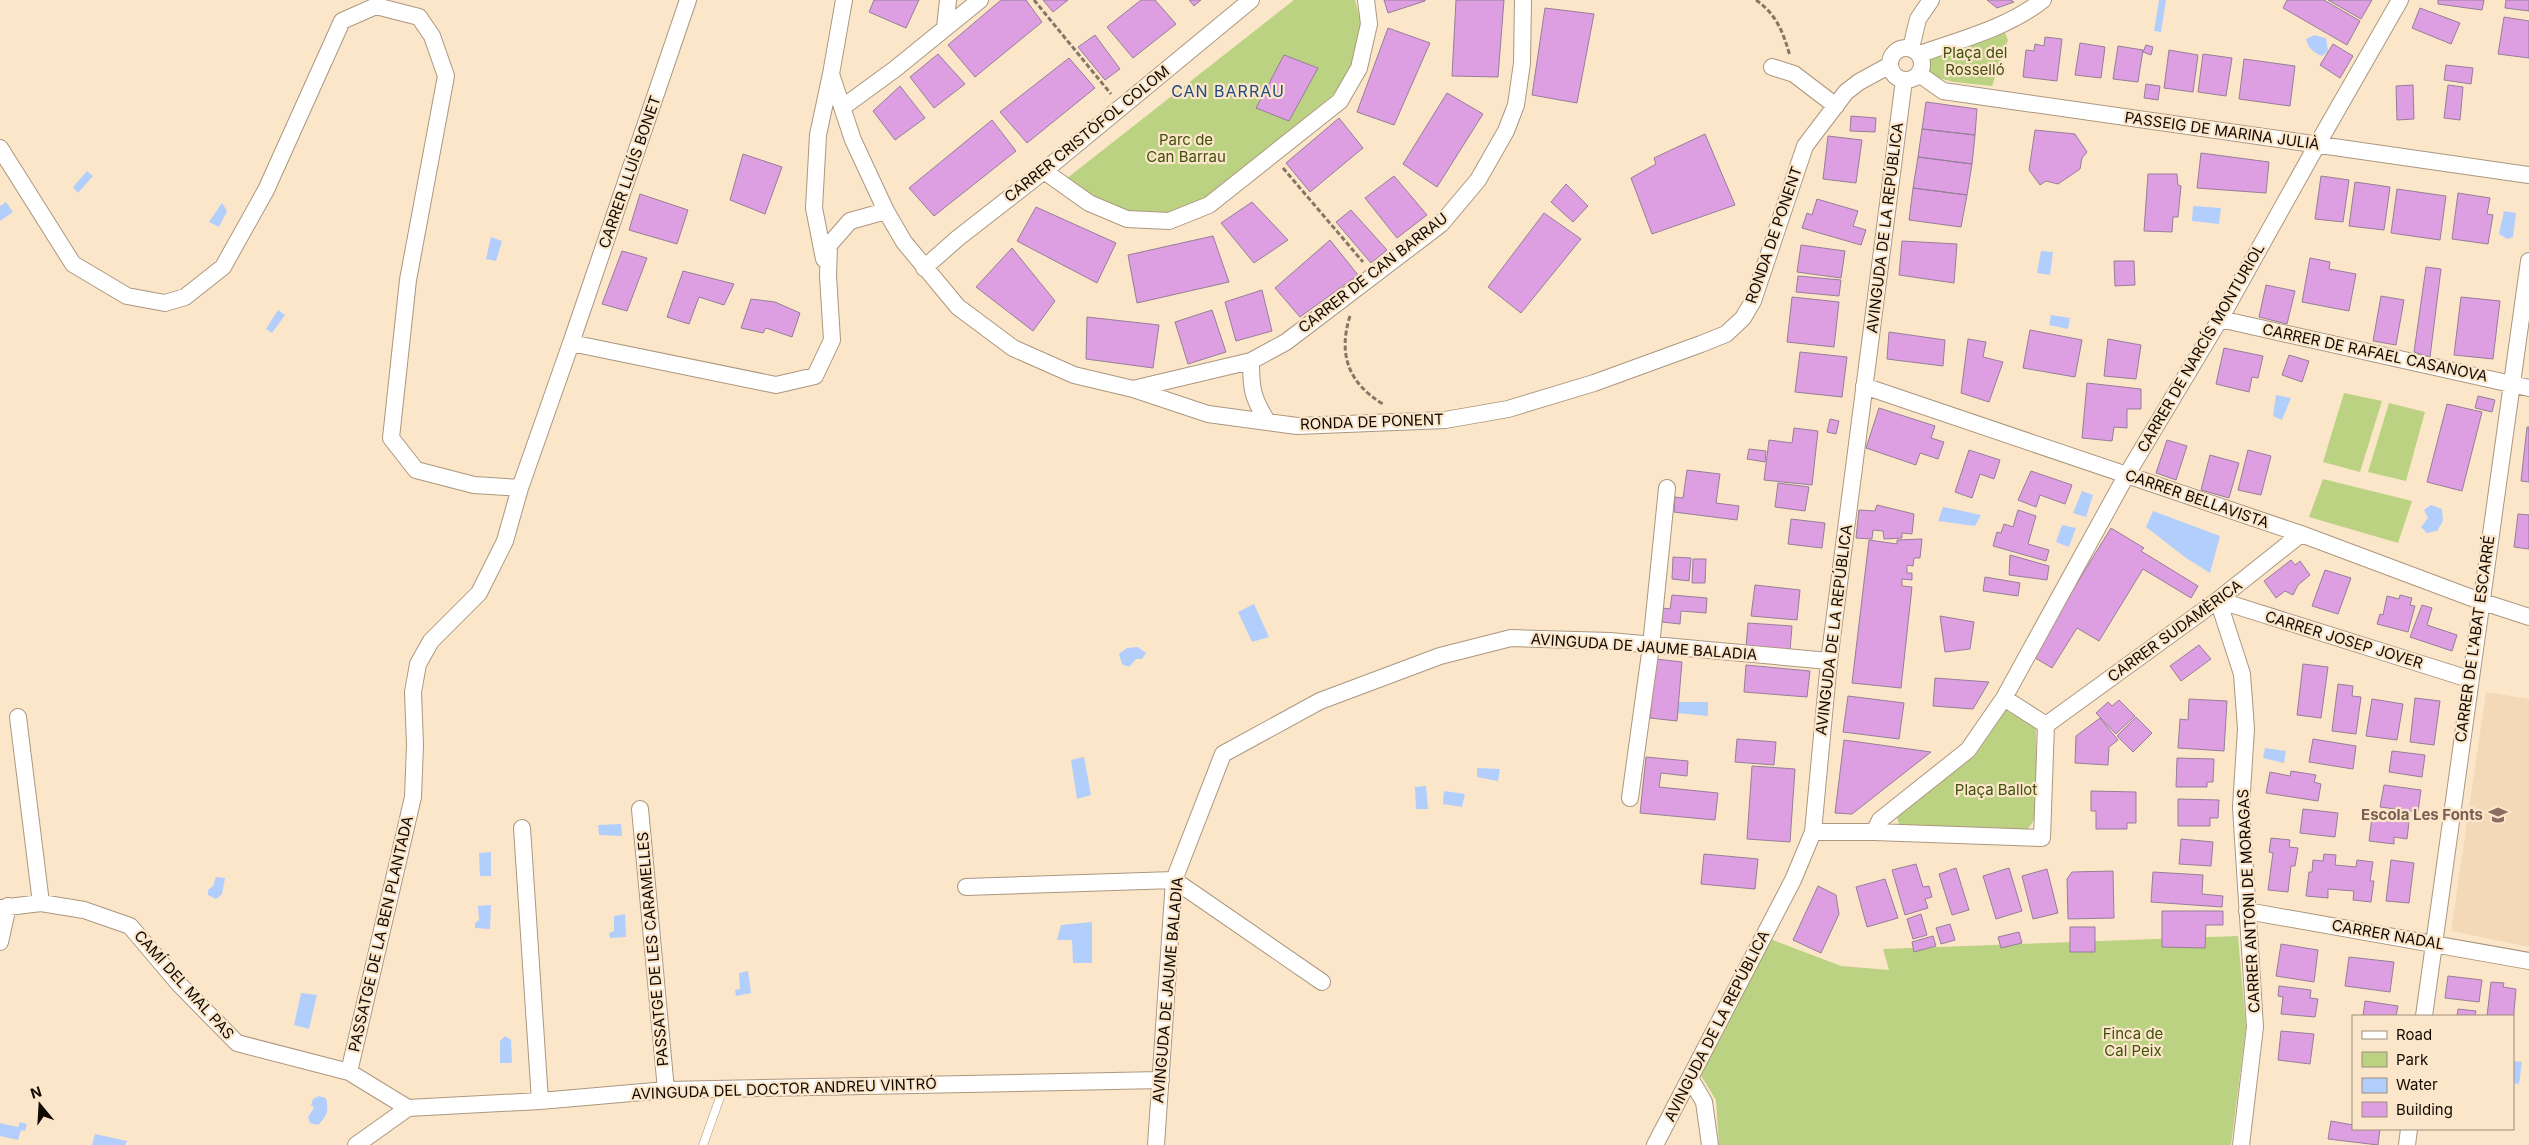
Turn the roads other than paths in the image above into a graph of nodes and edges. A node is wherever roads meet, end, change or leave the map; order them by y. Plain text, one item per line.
1 (688, 0) edge
2 (844, 0) edge
3 (948, 0) edge
4 (980, 0) edge
5 (1251, 0) edge
6 (1366, 0) edge
7 (1523, 0) edge
8 (1931, 0) edge
9 (2043, 0) edge
10 (2400, 0) edge
11 (945, 28) junction
12 (1915, 51) junction
13 (1890, 65) junction
14 (1772, 66) dead end
15 (831, 74) junction
16 (1919, 74) junction
17 (1904, 80) junction
18 (1836, 106) junction
19 (843, 107) junction
20 (2316, 145) junction
21 (0, 148) edge
22 (1044, 171) junction
23 (2529, 175) edge
24 (886, 211) junction
25 (2529, 261) edge
26 (924, 268) junction
27 (828, 276) junction
28 (2220, 319) junction
29 (571, 343) junction
30 (1251, 361) junction
31 (2510, 383) junction
32 (1864, 386) junction
33 (2529, 388) edge
34 (1133, 389) junction
35 (1267, 420) junction
36 (2126, 476) junction
37 (520, 488) junction
38 (1667, 488) dead end
39 (2301, 534) junction
40 (2218, 600) junction
41 (2480, 601) junction
42 (2529, 616) edge
43 (1651, 646) junction
44 (1829, 661) junction
45 (2469, 679) junction
46 (2004, 698) junction
47 (18, 717) dead end
48 (2046, 725) junction
49 (1630, 798) dead end
50 (640, 808) dead end
51 (522, 828) dead end
52 (1813, 832) junction
53 (1874, 832) junction
54 (1174, 880) junction
55 (966, 887) dead end
56 (41, 903) junction
57 (4, 907) edge
58 (2247, 911) junction
59 (0, 942) edge
60 (2433, 942) junction
61 (2529, 961) edge
62 (1322, 982) dead end
63 (2424, 1015) edge
64 (349, 1072) junction
65 (1690, 1078) junction
66 (1161, 1080) junction
67 (723, 1089) junction
68 (666, 1090) junction
69 (540, 1101) junction
70 (408, 1108) junction
71 (2409, 1130) edge
72 (356, 1145) edge
73 (703, 1145) edge
74 (1156, 1145) edge
75 (1655, 1145) edge
76 (1710, 1145) edge
77 (2241, 1145) edge
78 (2407, 1145) edge

1 - 29 street, CARRER LLUÍS BONET
2 - 15 street, RONDA DE PONENT
3 - 11 street
4 - 11 street
5 - 22 street, CARRER CRISTÒFOL COLOM
6 - 22 street
7 - 30 street, CARRER DE CAN BARRAU
8 - 12 street
9 - 12 street
10 - 20 street, CARRER DE NARCÍS MONTURIOL
11 - 19 street
12 - 13 street
12 - 16 street
13 - 17 street
13 - 18 street, RONDA DE PONENT
14 - 18 street
15 - 19 street, RONDA DE PONENT
15 - 27 street
16 - 17 street
16 - 20 street, PASSEIG DE MARINA JULIÀ
17 - 32 street, AVINGUDA DE LA REPÚBLICA
18 - 35 street, RONDA DE PONENT
19 - 24 street, RONDA DE PONENT
20 - 23 street, PASSEIG DE MARINA JULIÀ
20 - 28 street, CARRER DE NARCÍS MONTURIOL
21 - 37 street
22 - 26 street, CARRER CRISTÒFOL COLOM
24 - 26 street, RONDA DE PONENT
24 - 27 street
25 - 31 street, CARRER DE L'ABAT ESCARRÉ
26 - 34 street, RONDA DE PONENT
27 - 29 street
28 - 31 street, CARRER DE RAFAEL CASANOVA
28 - 36 street, CARRER DE NARCÍS MONTURIOL
29 - 37 street, CARRER LLUÍS BONET
30 - 34 street, CARRER DE CAN BARRAU
30 - 35 street
31 - 33 street, CARRER DE RAFAEL CASANOVA
31 - 41 street, CARRER DE L'ABAT ESCARRÉ
32 - 36 street, CARRER BELLAVISTA
32 - 44 street, AVINGUDA DE LA REPÚBLICA
34 - 35 street, RONDA DE PONENT
36 - 39 street, CARRER BELLAVISTA
36 - 46 street, CARRER DE NARCÍS MONTURIOL
37 - 64 street, PASSATGE DE LA BEN PLANTADA
38 - 43 street
39 - 40 street, CARRER SUDAMÈRICA
39 - 41 street, CARRER BELLAVISTA
40 - 45 street, CARRER JOSEP JOVER
40 - 48 street, CARRER SUDAMÈRICA
40 - 58 street, CARRER ANTONI DE MORAGAS
41 - 42 street, CARRER BELLAVISTA
41 - 45 street, CARRER DE L'ABAT ESCARRÉ
43 - 44 street, AVINGUDA DE JAUME BALADIA
43 - 49 street
43 - 54 street, AVINGUDA DE JAUME BALADIA
44 - 52 street, AVINGUDA DE LA REPÚBLICA
45 - 60 street, CARRER DE L'ABAT ESCARRÉ
46 - 48 street
46 - 53 street
47 - 56 street
48 - 53 street
50 - 68 street, PASSATGE DE LES CARAMELLES
51 - 69 street
52 - 53 street
52 - 65 street, AVINGUDA DE LA REPÚBLICA
54 - 55 street
54 - 62 street
54 - 66 street, AVINGUDA DE JAUME BALADIA
56 - 57 street, CAMÍ DEL MAL PAS
56 - 64 street, CAMÍ DEL MAL PAS
57 - 59 street
58 - 60 street, CARRER NADAL
58 - 77 street, CARRER ANTONI DE MORAGAS
60 - 61 street, CARRER NADAL
60 - 63 street, CARRER DE L'ABAT ESCARRÉ
64 - 70 street, CAMÍ DEL MAL PAS
65 - 75 street, AVINGUDA DE LA REPÚBLICA
65 - 76 street
66 - 67 street, AVINGUDA DEL DOCTOR ANDREU VINTRÓ
66 - 74 street, AVINGUDA DE JAUME BALADIA
67 - 68 street, AVINGUDA DEL DOCTOR ANDREU VINTRÓ
67 - 73 lane
68 - 69 street, AVINGUDA DEL DOCTOR ANDREU VINTRÓ
69 - 70 street, AVINGUDA DEL DOCTOR ANDREU VINTRÓ
70 - 72 street
71 - 78 street

